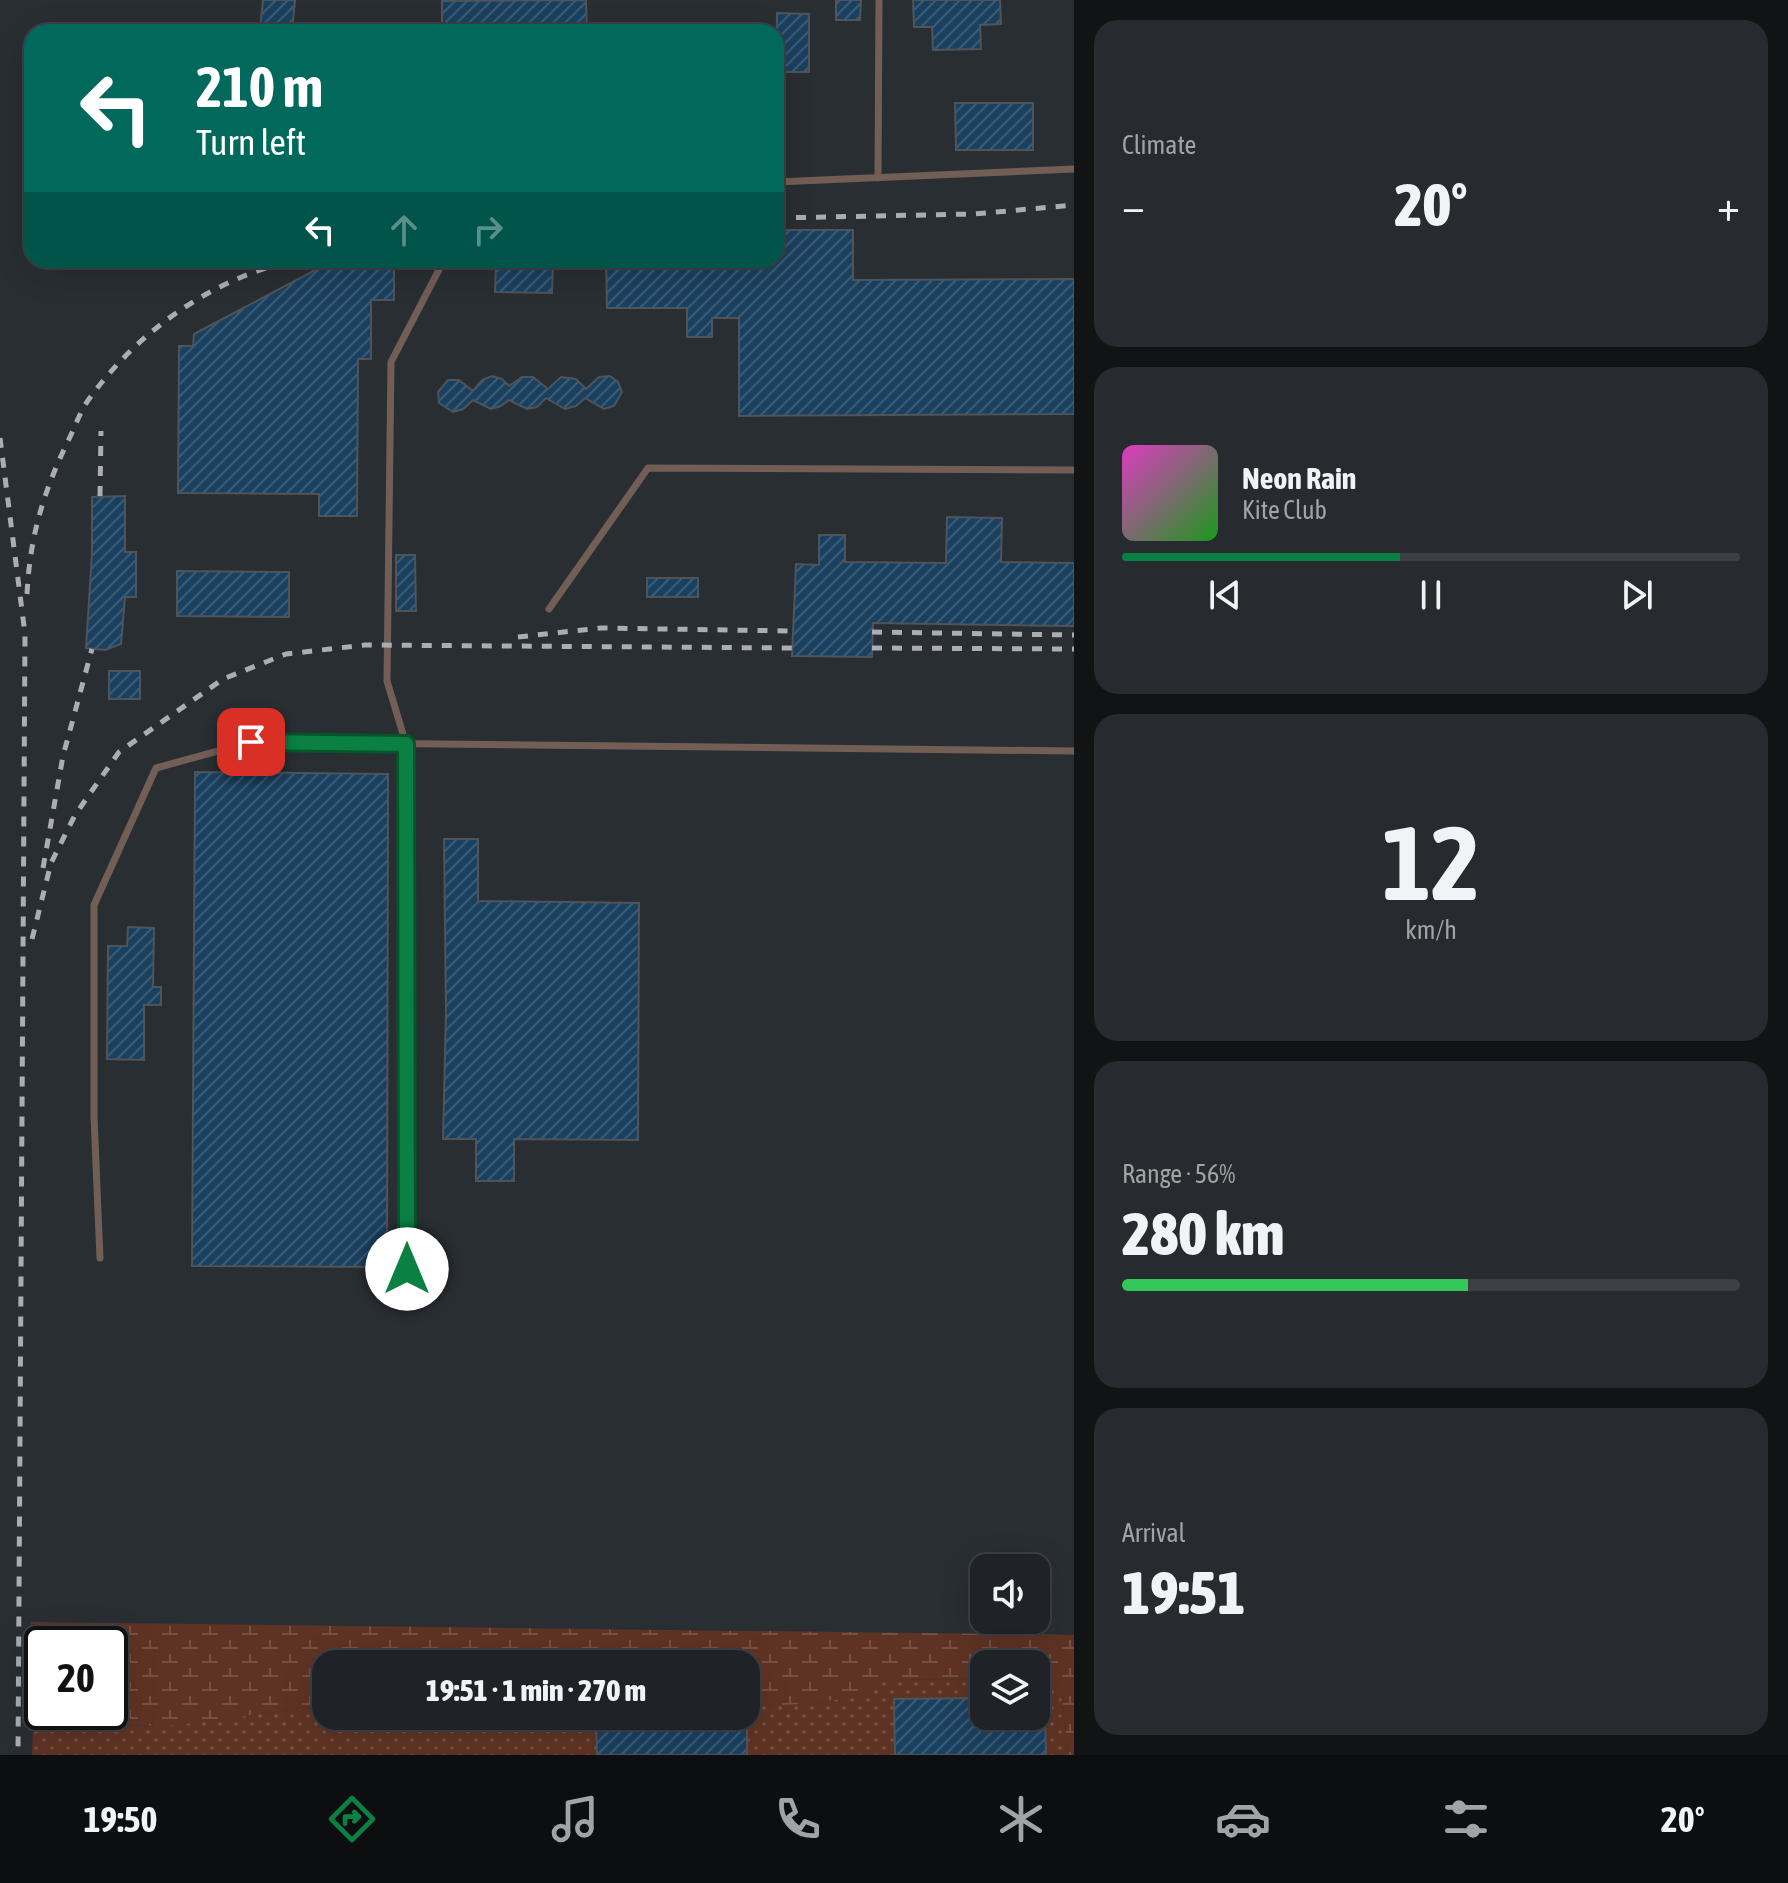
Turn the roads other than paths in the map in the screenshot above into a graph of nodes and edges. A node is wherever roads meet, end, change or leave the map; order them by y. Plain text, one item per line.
1 (879, 0) edge
2 (1074, 169) edge
3 (878, 178) junction
4 (784, 182) edge
5 (440, 268) edge
6 (1074, 470) edge
7 (549, 609) dead end
8 (406, 744) junction
9 (1074, 751) edge
10 (100, 1258) dead end
11 (407, 1269) dead end

1 - 3 lane
2 - 3 lane
3 - 4 lane
5 - 8 lane
6 - 7 lane
8 - 9 lane
8 - 10 lane
8 - 11 lane

